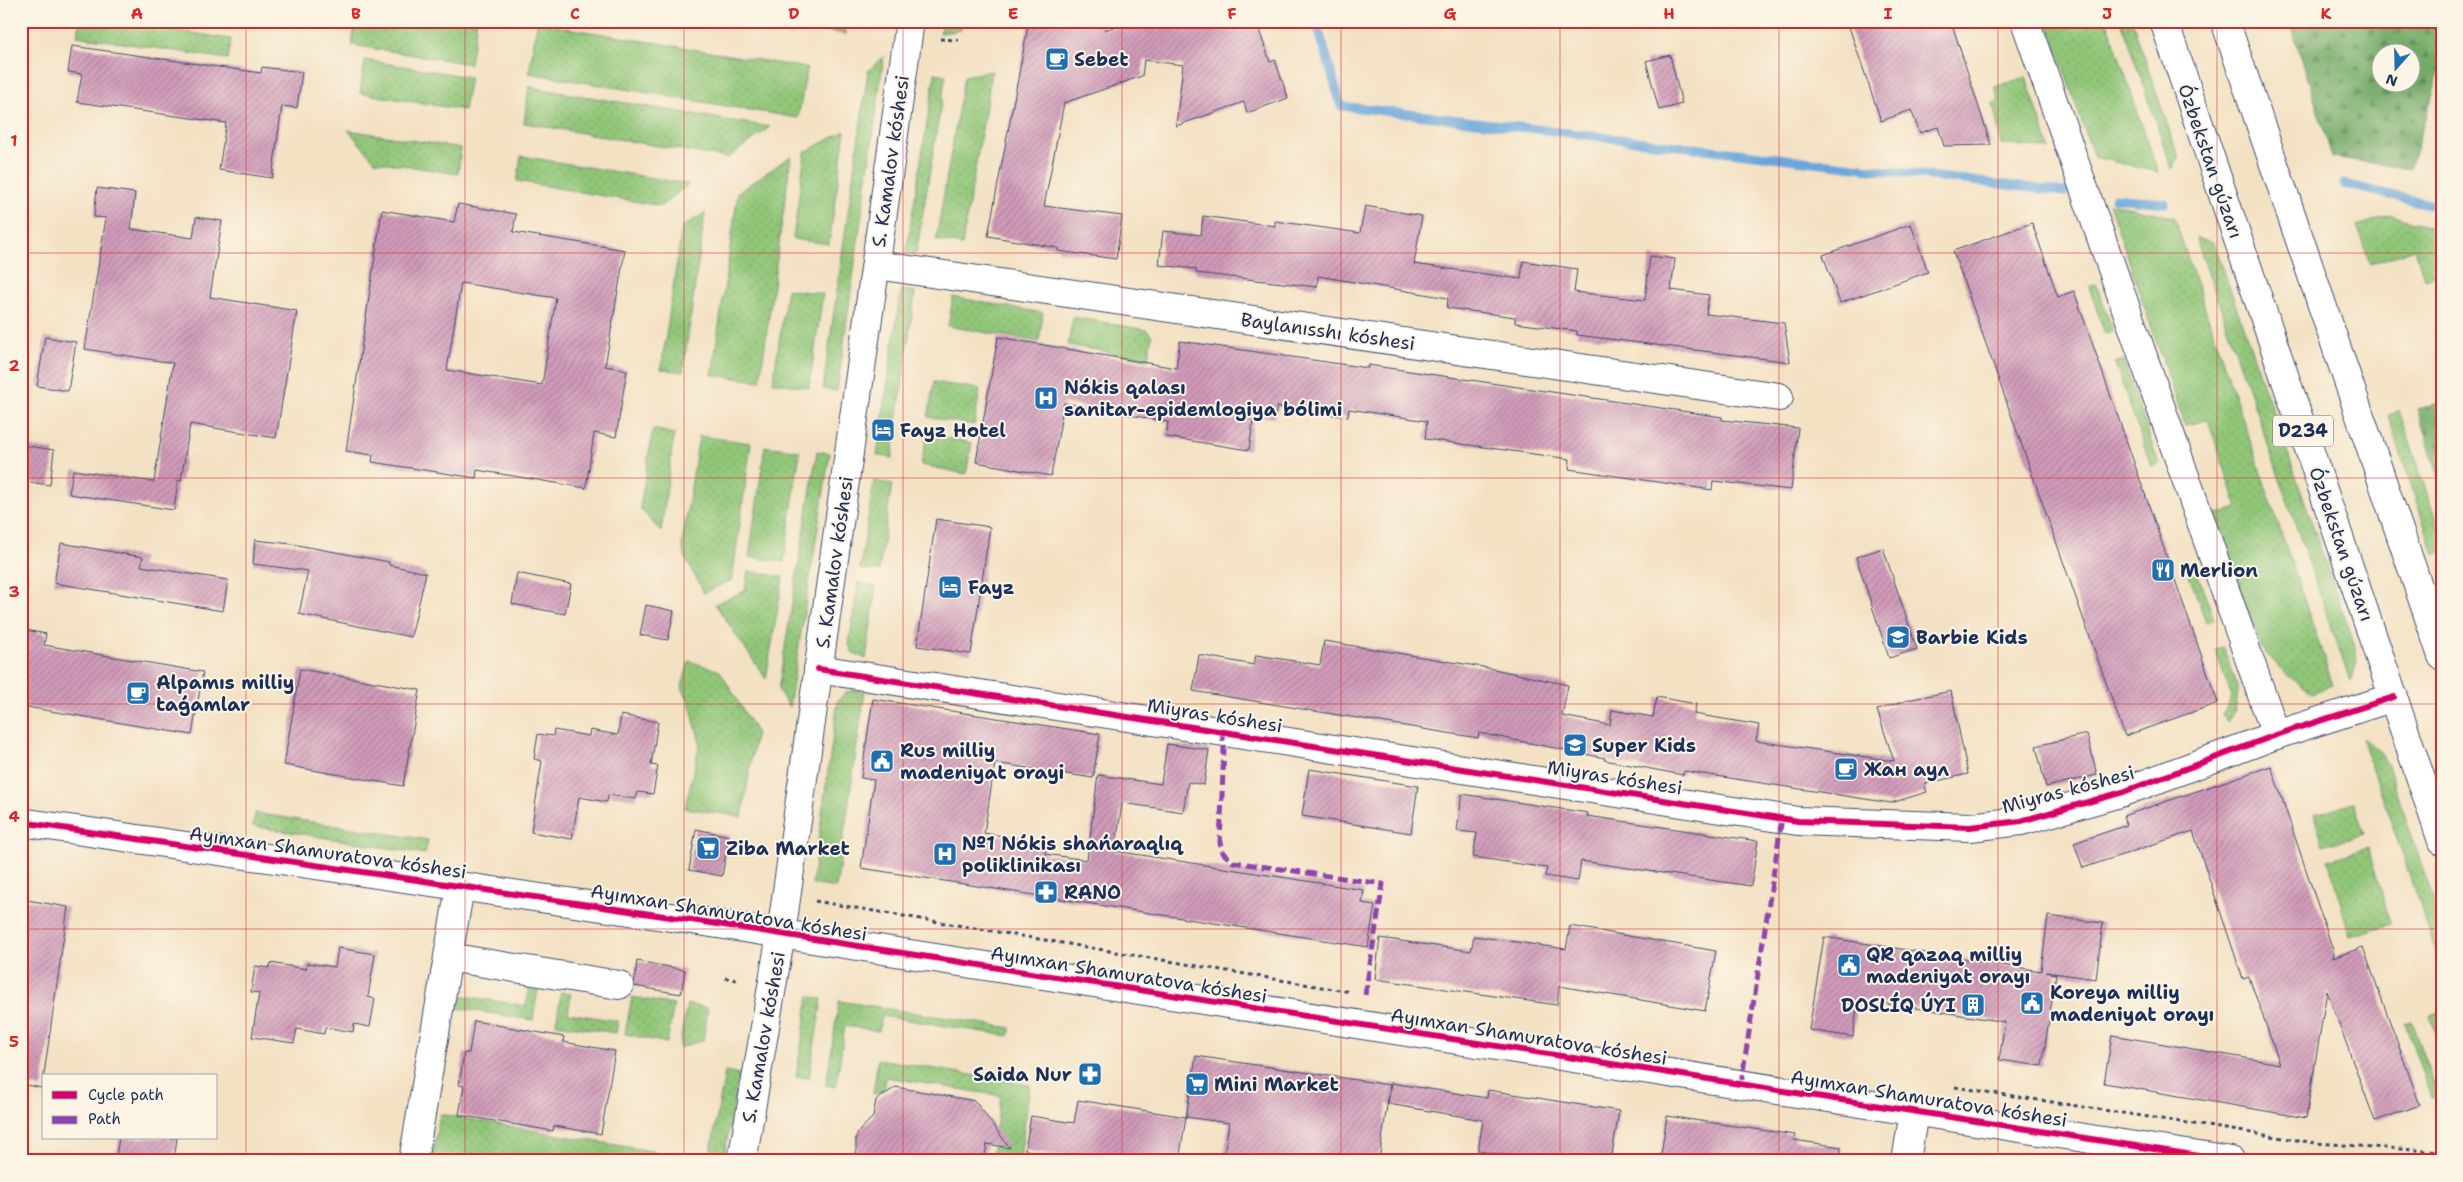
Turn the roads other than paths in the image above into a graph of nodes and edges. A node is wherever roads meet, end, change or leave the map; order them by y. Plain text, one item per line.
1 (910, 21) edge
2 (2025, 21) edge
3 (2164, 21) edge
4 (2225, 21) edge
5 (876, 265) junction
6 (1780, 397) dead end
7 (2442, 656) edge
8 (818, 669) junction
9 (2394, 697) junction
10 (2276, 735) junction
11 (21, 822) edge
12 (2442, 840) edge
13 (460, 887) junction
14 (781, 934) junction
15 (448, 957) junction
16 (620, 985) dead end
17 (1914, 1112) junction
18 (413, 1161) edge
19 (742, 1161) edge
20 (1906, 1161) edge
21 (2231, 1161) edge

1 - 5 street, S. Kamalov kóshesi
2 - 10 street
3 - 9 street, Ózbekstan gúzarı / D234
4 - 7 street, D234
5 - 6 street, Baylanısshı kóshesi
5 - 8 street, S. Kamalov kóshesi
8 - 10 street, Miyras kóshesi
8 - 14 street, S. Kamalov kóshesi
9 - 10 street, Miyras kóshesi
9 - 12 street, Ózbekstan gúzarı / D234
11 - 13 street, Ayımxan Shamuratova kóshesi
13 - 14 street, Ayımxan Shamuratova kóshesi
13 - 15 street
14 - 17 street, Ayımxan Shamuratova kóshesi
14 - 19 street, S. Kamalov kóshesi
15 - 16 street
15 - 18 street
17 - 20 street
17 - 21 street, Ayımxan Shamuratova kóshesi

